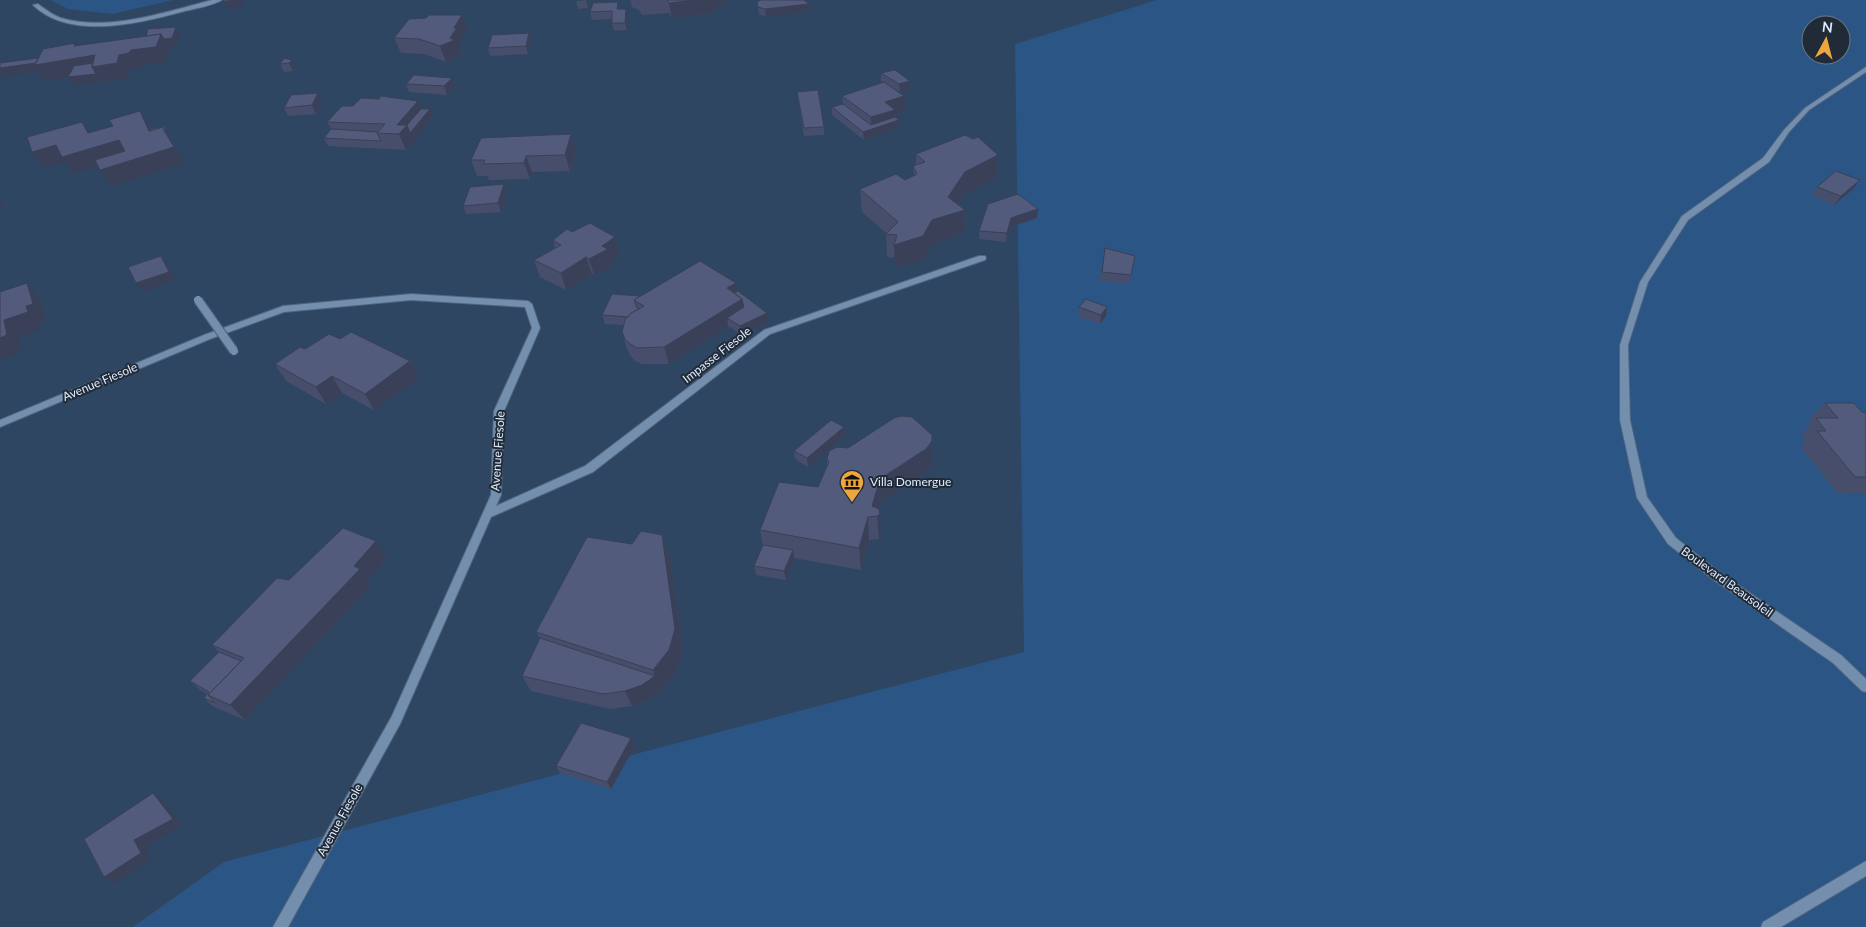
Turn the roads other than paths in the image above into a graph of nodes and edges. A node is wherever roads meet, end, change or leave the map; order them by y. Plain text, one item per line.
1 (219, 0) edge
2 (36, 5) dead end
3 (1866, 69) edge
4 (982, 258) dead end
5 (198, 300) dead end
6 (234, 351) dead end
7 (0, 424) edge
8 (488, 514) junction
9 (1866, 687) edge
10 (1866, 868) edge
11 (280, 927) edge
12 (1768, 927) edge

1 - 2 street
3 - 9 street, Boulevard Beausoleil
4 - 8 street, Impasse Fiesole
5 - 6 street, bridge
7 - 8 street, Avenue Fiesole
8 - 11 street, Avenue Fiesole
10 - 12 street

